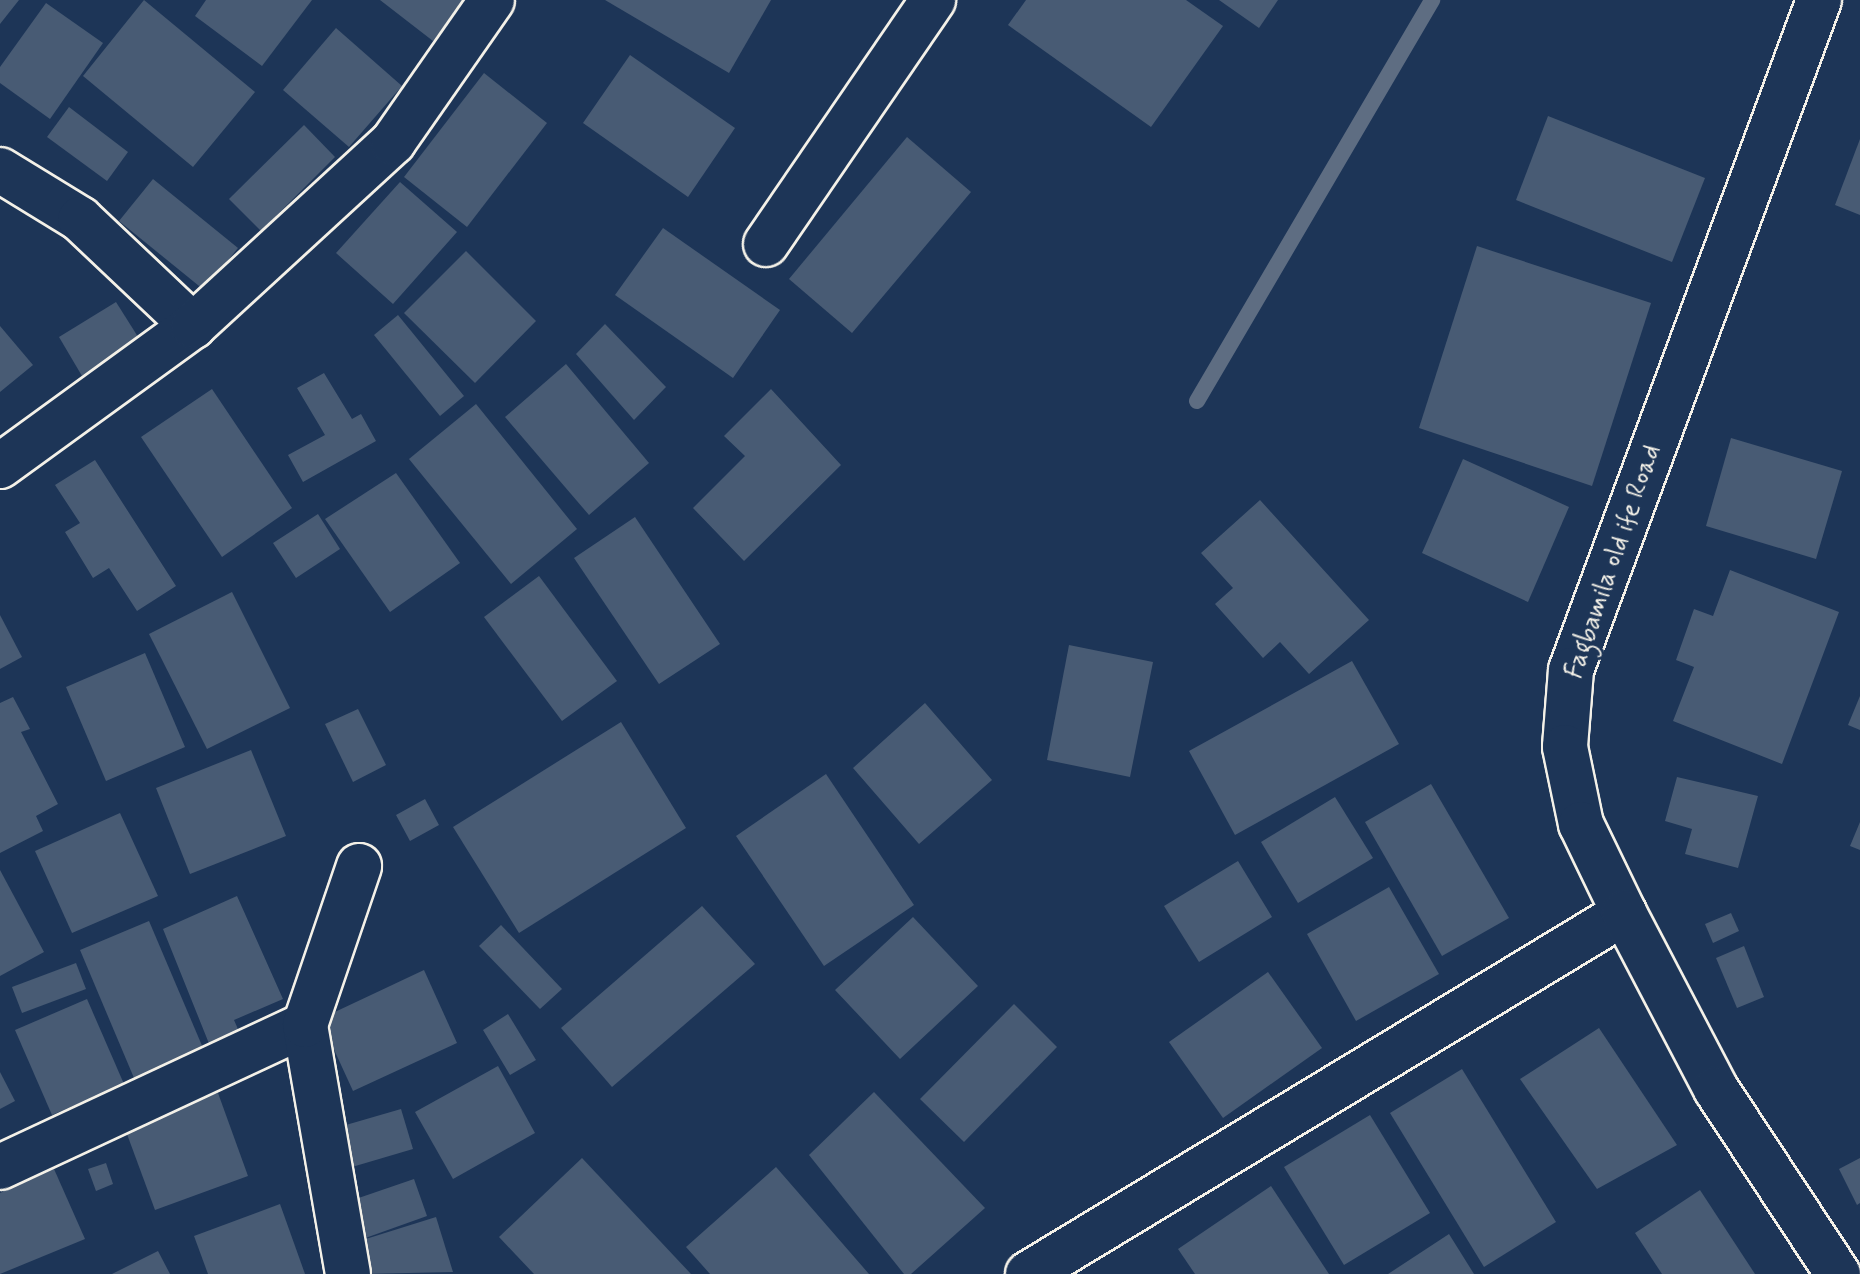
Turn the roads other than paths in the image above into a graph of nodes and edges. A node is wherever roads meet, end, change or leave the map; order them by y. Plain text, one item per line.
1 (492, 0) edge
2 (933, 0) edge
3 (1819, 0) edge
4 (0, 170) edge
5 (766, 244) dead end
6 (193, 326) junction
7 (0, 466) edge
8 (359, 866) dead end
9 (1624, 913) junction
10 (305, 1025) junction
11 (0, 1167) edge
12 (348, 1274) edge
13 (1028, 1274) edge
14 (1838, 1274) edge

1 - 6 street
2 - 5 street
3 - 9 street, Fagbamila old ife Road
4 - 6 street
6 - 7 street
8 - 10 street
9 - 13 street
9 - 14 street, Fagbamila old ife Road
10 - 11 street
10 - 12 street

